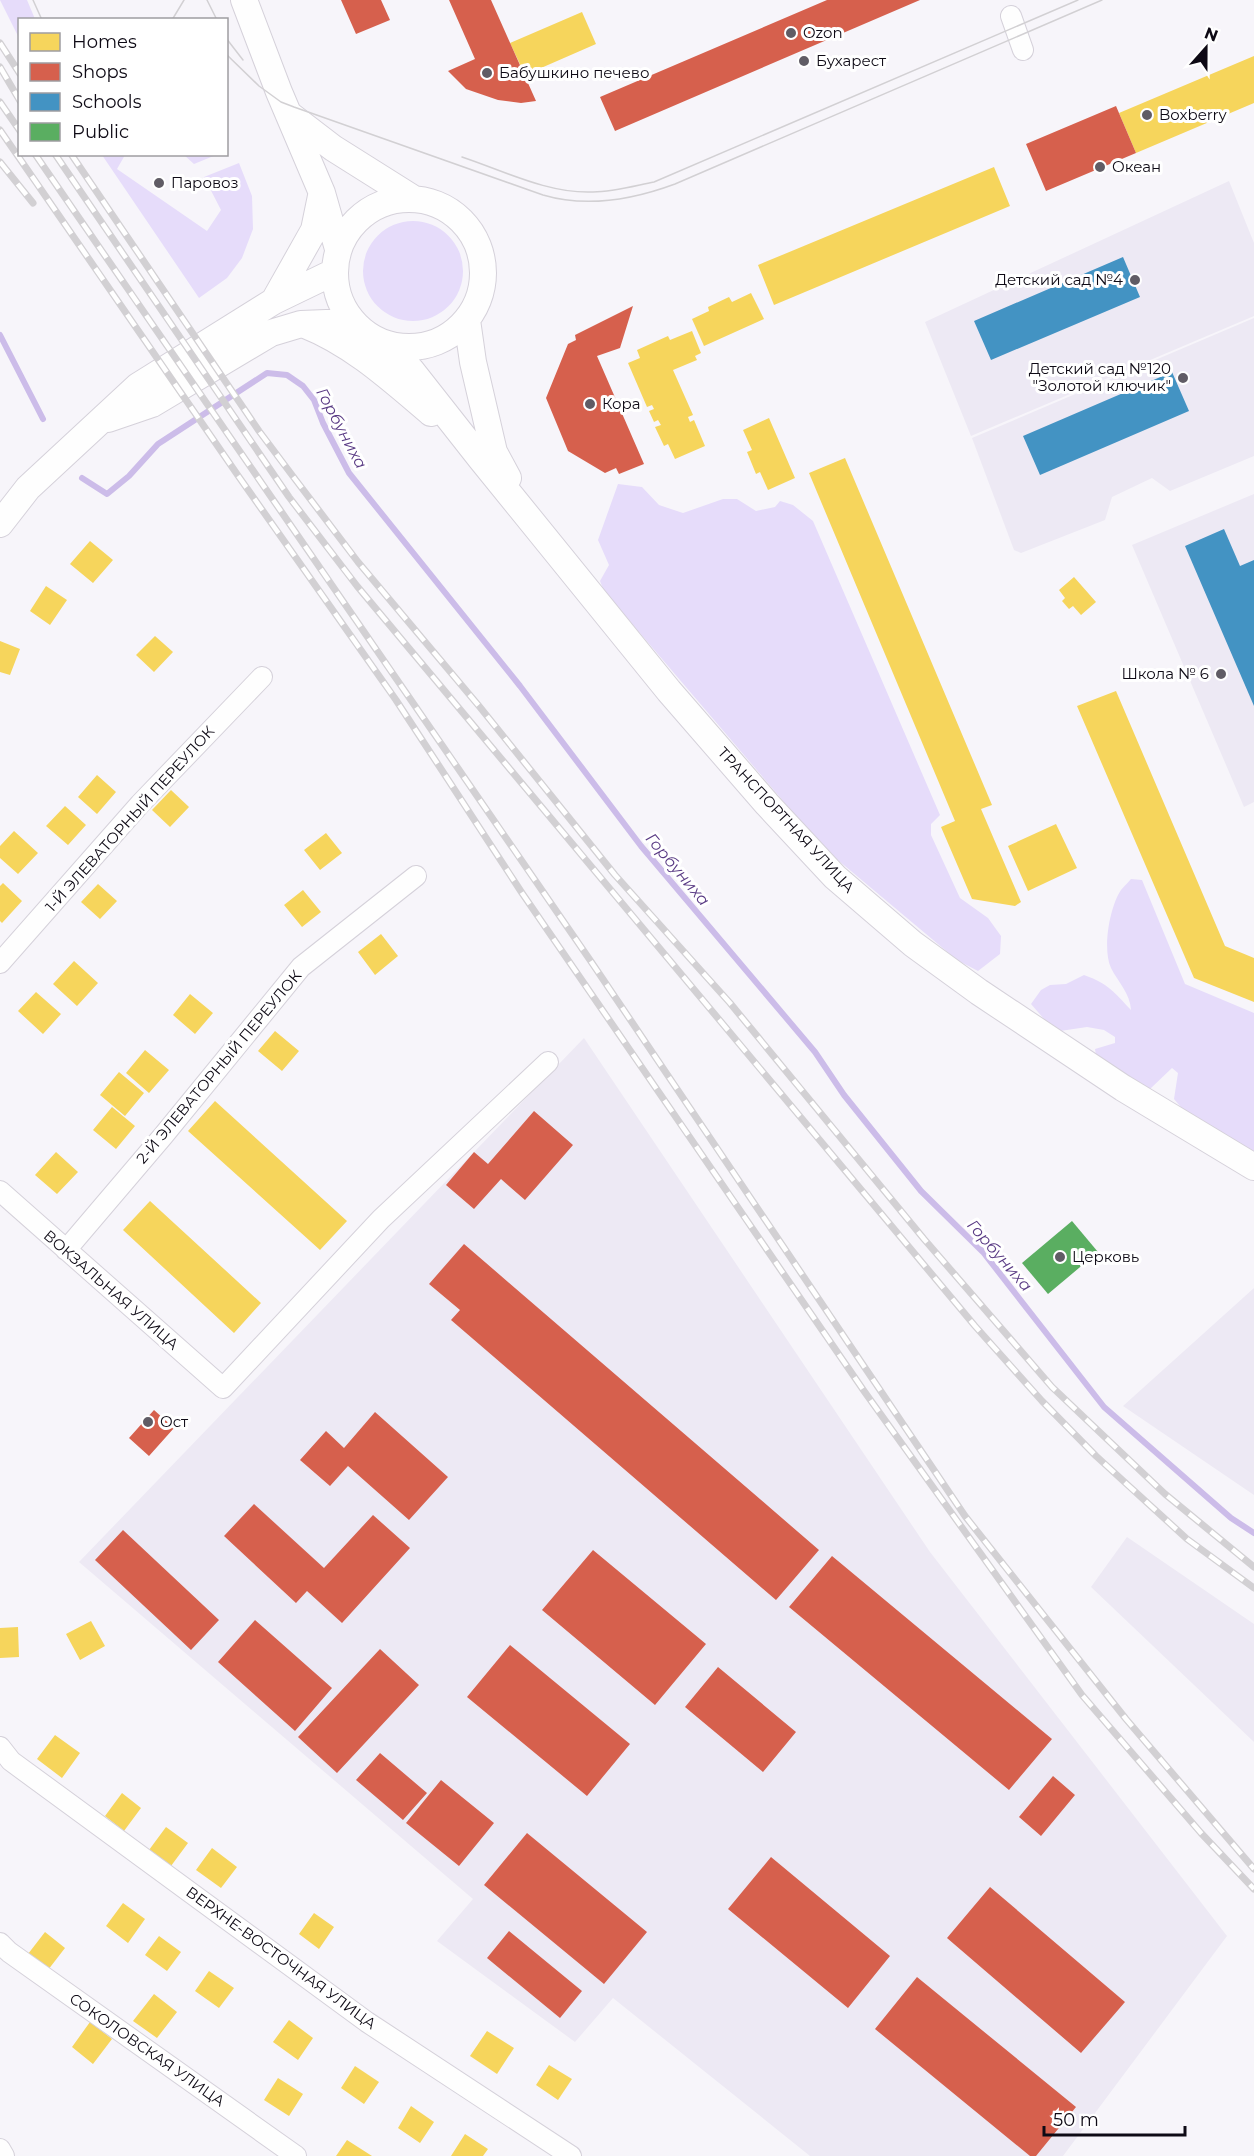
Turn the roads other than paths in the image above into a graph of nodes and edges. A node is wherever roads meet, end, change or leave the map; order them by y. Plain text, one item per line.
1 (244, 0) edge
2 (1011, 16) dead end
3 (1023, 50) dead end
4 (290, 115) junction
5 (322, 193) junction
6 (414, 199) junction
7 (336, 260) junction
8 (274, 301) junction
9 (467, 320) junction
10 (352, 322) junction
11 (302, 324) junction
12 (388, 345) junction
13 (100, 422) junction
14 (481, 459) junction
15 (524, 510) junction
16 (0, 524) edge
17 (262, 677) dead end
18 (416, 876) dead end
19 (0, 963) edge
20 (548, 1062) dead end
21 (1254, 1167) edge
22 (0, 1191) edge
23 (66, 1250) junction
24 (0, 1747) edge
25 (0, 1943) edge
26 (0, 2149) edge
27 (4, 2156) edge
28 (296, 2156) edge
29 (571, 2156) edge

1 - 4 main road
2 - 3 street
4 - 5 main road
4 - 6 main road
5 - 7 main road
5 - 8 main road
6 - 7 main road
6 - 9 main road
7 - 8 main road
7 - 10 main road
8 - 13 main road
9 - 12 main road
9 - 15 main road
10 - 11 main road
10 - 12 main road
11 - 13 main road
11 - 14 main road
12 - 14 main road
13 - 16 main road
14 - 15 main road
15 - 21 main road, ТРАНСПОРТНАЯ УЛИЦА
17 - 19 street, 1-Й ЭЛЕВАТОРНЫЙ ПЕРЕУЛОК
18 - 23 street, 2-Й ЭЛЕВАТОРНЫЙ ПЕРЕУЛОК
20 - 23 street, ВОКЗАЛЬНАЯ УЛИЦА
22 - 23 street, ВОКЗАЛЬНАЯ УЛИЦА
24 - 29 street, ВЕРХНЕ-ВОСТОЧНАЯ УЛИЦА
25 - 28 street, СОКОЛОВСКАЯ УЛИЦА
26 - 27 street

